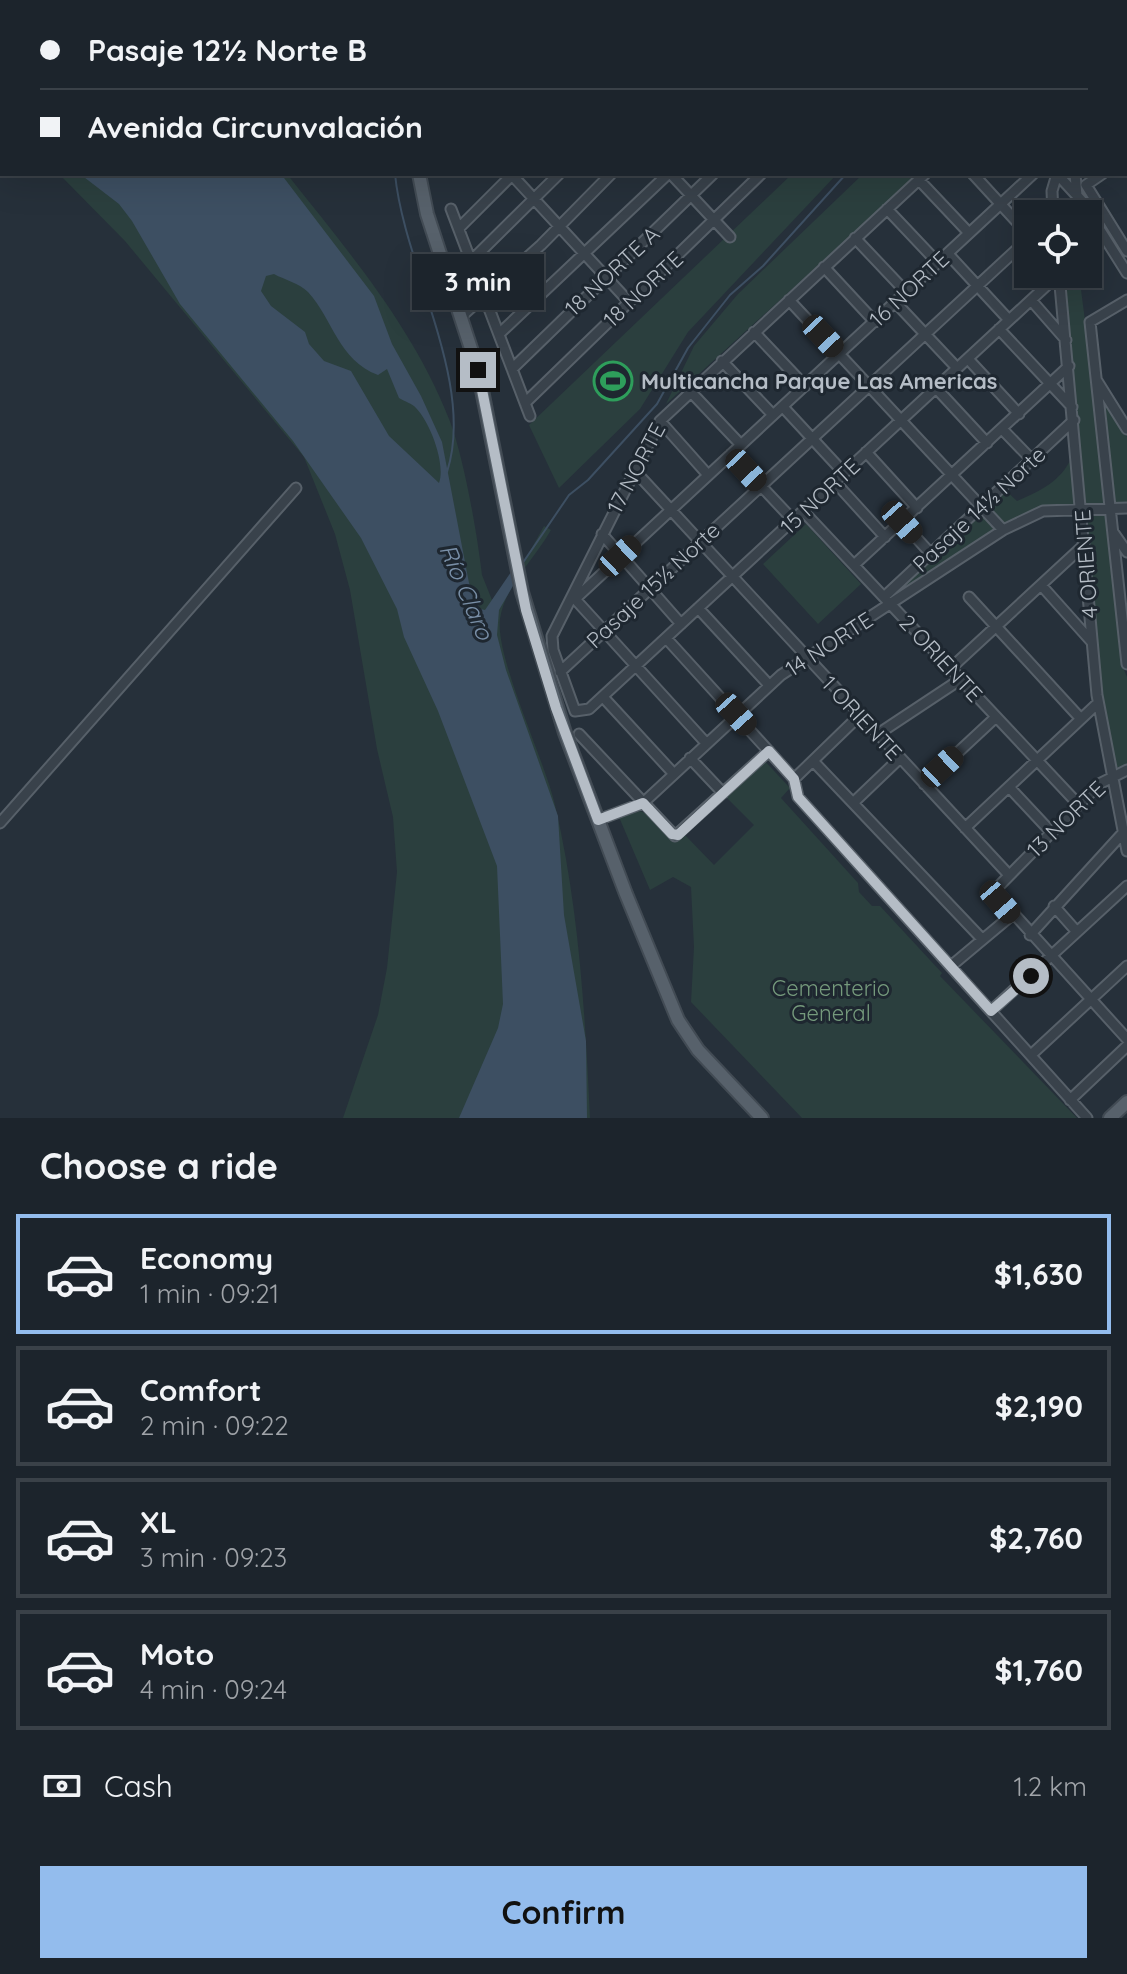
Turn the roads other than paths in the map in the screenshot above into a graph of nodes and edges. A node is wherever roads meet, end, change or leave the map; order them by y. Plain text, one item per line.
1 (419, 176) edge
2 (510, 176) edge
3 (514, 176) edge
4 (557, 176) edge
5 (609, 176) edge
6 (667, 176) edge
7 (671, 176) edge
8 (711, 176) edge
9 (759, 176) edge
10 (975, 176) edge
11 (1031, 176) edge
12 (1056, 176) edge
13 (1059, 176) edge
14 (1075, 176) edge
15 (1099, 176) edge
16 (922, 177) edge
17 (1077, 196) junction
18 (692, 197) junction
19 (534, 199) junction
20 (1052, 200) edge
21 (1001, 204) junction
22 (451, 209) dead end
23 (887, 209) junction
24 (1014, 219) edge
25 (716, 222) junction
26 (559, 227) junction
27 (459, 228) junction
28 (969, 233) junction
29 (730, 237) dead end
30 (1123, 237) edge
31 (855, 238) junction
32 (1014, 250) edge
33 (1127, 251) edge
34 (584, 254) junction
35 (948, 254) junction
36 (471, 261) junction
37 (938, 263) junction
38 (824, 267) junction
39 (1127, 273) edge
40 (606, 277) junction
41 (977, 286) junction
42 (1044, 288) edge
43 (1060, 288) edge
44 (906, 292) junction
45 (485, 297) junction
46 (789, 300) junction
47 (1031, 300) junction
48 (1127, 300) edge
49 (629, 302) junction
50 (895, 302) junction
51 (463, 315) junction
52 (1009, 320) junction
53 (875, 322) junction
54 (999, 329) junction
55 (754, 332) junction
56 (499, 334) junction
57 (925, 334) junction
58 (1066, 340) junction
59 (840, 354) junction
60 (968, 359) junction
61 (722, 361) junction
62 (1069, 366) junction
63 (957, 368) junction
64 (512, 369) junction
65 (1095, 379) junction
66 (1051, 384) junction
67 (805, 386) junction
68 (869, 386) junction
69 (936, 388) junction
70 (690, 391) junction
71 (525, 403) junction
72 (783, 407) junction
73 (1072, 407) junction
74 (1019, 414) junction
75 (773, 415) junction
76 (530, 416) dead end
77 (901, 420) junction
78 (1074, 420) junction
79 (660, 421) junction
80 (1002, 429) junction
81 (1127, 429) edge
82 (812, 438) junction
83 (987, 443) junction
84 (741, 445) junction
85 (866, 452) junction
86 (731, 454) junction
87 (1032, 460) junction
88 (633, 469) junction
89 (844, 473) junction
90 (708, 475) junction
91 (952, 475) junction
92 (835, 482) junction
93 (761, 486) junction
94 (296, 488) dead end
95 (981, 507) junction
96 (917, 508) junction
97 (1083, 508) junction
98 (1109, 508) junction
99 (1127, 508) edge
100 (671, 510) junction
101 (803, 511) junction
102 (793, 520) junction
103 (902, 522) junction
104 (1111, 529) junction
105 (1003, 530) junction
106 (602, 534) junction
107 (885, 537) junction
108 (700, 542) junction
109 (1084, 545) junction
110 (1127, 552) edge
111 (931, 554) junction
112 (620, 556) junction
113 (854, 565) junction
114 (732, 577) junction
115 (1041, 585) junction
116 (649, 588) junction
117 (969, 597) dead end
118 (888, 600) junction
119 (698, 608) junction
120 (681, 624) junction
121 (996, 626) junction
122 (602, 632) junction
123 (666, 638) junction
124 (1091, 641) junction
125 (806, 658) junction
126 (1127, 664) edge
127 (635, 667) junction
128 (951, 668) junction
129 (560, 672) junction
130 (961, 679) junction
131 (769, 685) junction
132 (603, 697) junction
133 (1098, 703) junction
134 (578, 712) joint
135 (736, 714) junction
136 (860, 715) junction
137 (996, 717) junction
138 (1081, 719) junction
139 (579, 734) dead end
140 (878, 734) junction
141 (706, 743) junction
142 (769, 751) junction
143 (690, 758) junction
144 (900, 758) junction
145 (1037, 760) junction
146 (813, 761) junction
147 (1127, 770) edge
148 (674, 774) junction
149 (1113, 775) junction
150 (794, 779) junction
151 (924, 784) junction
152 (1009, 787) junction
153 (723, 793) junction
154 (643, 803) junction
155 (853, 803) junction
156 (1079, 805) junction
157 (598, 820) junction
158 (0, 823) edge
159 (965, 828) junction
160 (1052, 833) junction
161 (1122, 834) junction
162 (1127, 851) edge
163 (1009, 875) junction
164 (1127, 886) edge
165 (1054, 906) junction
166 (1012, 915) junction
167 (1077, 932) junction
168 (1030, 935) junction
169 (982, 939) junction
170 (1052, 958) junction
171 (951, 966) junction
172 (1127, 966) edge
173 (1091, 1001) junction
174 (991, 1011) junction
175 (1123, 1027) edge
176 (1127, 1039) edge
177 (1127, 1046) edge
178 (1031, 1055) junction
179 (1070, 1100) junction
180 (1127, 1102) edge
181 (762, 1118) edge
182 (1087, 1118) edge
183 (1110, 1118) edge

1 - 51 main road
2 - 27 street
3 - 19 street
4 - 19 street
5 - 26 street
6 - 34 street
7 - 18 street
8 - 18 street, 18 NORTE A
9 - 25 street, 18 NORTE
10 - 21 street
11 - 21 street, 16 NORTE
12 - 20 street
13 - 17 street
14 - 17 street
15 - 30 street
16 - 23 street, 17 NORTE
16 - 28 street
17 - 39 street
18 - 25 street
18 - 40 street, 18 NORTE A
19 - 26 street
19 - 36 street
21 - 24 street
21 - 28 street, 16 NORTE
22 - 27 street
23 - 31 street, 17 NORTE
23 - 37 street
25 - 29 street
25 - 49 street, 18 NORTE
26 - 34 street
26 - 45 street
27 - 36 street
28 - 35 street, 16 NORTE
30 - 33 street
31 - 38 street, 17 NORTE
31 - 44 street
32 - 41 street, Pasaje 15½ Norte
34 - 40 street
34 - 56 street
35 - 37 street, 16 NORTE
35 - 41 street
36 - 45 street
37 - 44 street, 16 NORTE
38 - 46 street, 17 NORTE
38 - 53 street
40 - 49 street
40 - 64 street, 18 NORTE A
41 - 52 street
41 - 57 street, Pasaje 15½ Norte
42 - 47 street, 15 NORTE
43 - 58 street, 4 ORIENTE
44 - 50 street, 16 NORTE
45 - 51 street
45 - 56 street
46 - 55 street, 17 NORTE
46 - 59 street
47 - 52 street, 15 NORTE
47 - 58 street
48 - 65 street
49 - 71 street, 18 NORTE
50 - 53 street, 16 NORTE
50 - 57 street
51 - 157 main road
52 - 54 street, 15 NORTE
53 - 59 street, 16 NORTE
54 - 60 street, 15 NORTE
54 - 66 street
55 - 61 street, 17 NORTE
55 - 67 street
56 - 64 street
57 - 63 street
57 - 68 street, Pasaje 15½ Norte
58 - 62 street, 4 ORIENTE
59 - 67 street, 16 NORTE
59 - 68 street
60 - 63 street, 15 NORTE
60 - 74 street
61 - 70 street, 17 NORTE
61 - 75 street
62 - 66 street
62 - 73 street, 4 ORIENTE
63 - 69 street, 15 NORTE
64 - 71 street
65 - 81 street
65 - 98 street
66 - 73 street
66 - 74 street
67 - 72 street, 16 NORTE
68 - 77 street
68 - 82 street, Pasaje 15½ Norte
69 - 77 street, 15 NORTE
69 - 83 street
70 - 79 street, 17 NORTE
70 - 84 street
71 - 76 street
72 - 75 street, 16 NORTE
72 - 82 street
73 - 78 street, 4 ORIENTE
74 - 80 street
75 - 84 street, 16 NORTE
77 - 85 street, 15 NORTE
77 - 91 street
78 - 87 street, Pasaje 14½ Norte
78 - 97 street, 4 ORIENTE
79 - 88 street, 17 NORTE
79 - 90 street
80 - 83 street
80 - 87 street
82 - 89 street
82 - 93 street, Pasaje 15½ Norte
83 - 91 street
84 - 86 street, 16 NORTE
85 - 89 street, 15 NORTE
85 - 96 street
86 - 90 street, 16 NORTE
86 - 93 street
87 - 95 street, Pasaje 14½ Norte
88 - 100 street, 1 ORIENTE
88 - 106 street, 17 NORTE
89 - 92 street, 15 NORTE
90 - 100 street, 16 NORTE
91 - 95 street
91 - 96 street
92 - 101 street, 15 NORTE
92 - 107 street
93 - 102 street
93 - 108 street, Pasaje 15½ Norte
94 - 158 street
95 - 105 street
95 - 111 street, Pasaje 14½ Norte
96 - 103 street
97 - 98 street, 14 NORTE
97 - 105 street, 14 NORTE
97 - 109 street, 4 ORIENTE
98 - 99 street, 14 NORTE
98 - 104 street
100 - 108 street, 1 ORIENTE
100 - 112 street, 16 NORTE
101 - 102 street, 15 NORTE
101 - 113 street, 2 ORIENTE
102 - 114 street, 15 NORTE
103 - 107 street
103 - 111 street
104 - 110 street
104 - 126 street
105 - 118 street, 14 NORTE
106 - 112 street
106 - 129 street, 17 NORTE
107 - 113 street
108 - 114 street, 1 ORIENTE
108 - 116 street, Pasaje 15½ Norte
109 - 115 street
109 - 124 street, 4 ORIENTE
111 - 118 street, Pasaje 14½ Norte
112 - 116 street
112 - 122 street, 16 NORTE
113 - 118 street, 2 ORIENTE
114 - 119 street, 15 NORTE
114 - 125 street, 1 ORIENTE
115 - 121 street
115 - 124 street
116 - 120 street
116 - 122 street, Pasaje 15½ Norte
117 - 121 street
118 - 125 street, 14 NORTE
118 - 128 street, 2 ORIENTE
119 - 120 street, 15 NORTE
119 - 131 street
120 - 123 street, 15 NORTE
121 - 128 street
121 - 138 street
122 - 127 street
122 - 129 street, Pasaje 15½ Norte
123 - 127 street, 15 NORTE
123 - 135 street
124 - 133 street, 4 ORIENTE
125 - 131 street, 14 NORTE
125 - 136 street, 1 ORIENTE
127 - 132 street, 15 NORTE
127 - 141 street
128 - 130 street, 2 ORIENTE
129 - 134 street, 17 NORTE
130 - 137 street, 2 ORIENTE
130 - 140 street
131 - 135 street, 14 NORTE
132 - 134 street, 15 NORTE
132 - 148 street
133 - 138 street
133 - 149 street, 4 ORIENTE
135 - 141 street, 14 NORTE
135 - 142 street
136 - 140 street, 1 ORIENTE
136 - 146 street
137 - 145 street, 2 ORIENTE
137 - 151 street
138 - 145 street
139 - 154 street
140 - 144 street, 1 ORIENTE
141 - 143 street, 14 NORTE
142 - 150 street
142 - 153 street
143 - 148 street, 14 NORTE
143 - 153 street
144 - 151 street, 1 ORIENTE
144 - 155 street
145 - 152 street
145 - 156 street, 2 ORIENTE
146 - 150 street
146 - 155 street
147 - 149 street, 13 NORTE
148 - 154 street, 14 NORTE
149 - 156 street, 13 NORTE
149 - 161 street, 4 ORIENTE
150 - 171 street
151 - 159 street, 1 ORIENTE
152 - 159 street
152 - 160 street
153 - 154 street
154 - 157 street, 14 NORTE
155 - 169 street
156 - 160 street, 13 NORTE
157 - 181 main road
159 - 163 street, 1 ORIENTE
160 - 163 street, 13 NORTE
161 - 162 street, 4 ORIENTE
161 - 165 street
163 - 166 street
164 - 167 street
165 - 167 street
165 - 168 street
166 - 168 street
166 - 169 street
167 - 170 street
168 - 170 street
169 - 171 street
170 - 173 street
170 - 174 street
171 - 174 street
172 - 173 street
173 - 175 street
173 - 178 street
174 - 178 street
175 - 176 street
177 - 179 street
178 - 179 street
179 - 182 street
180 - 183 main road

